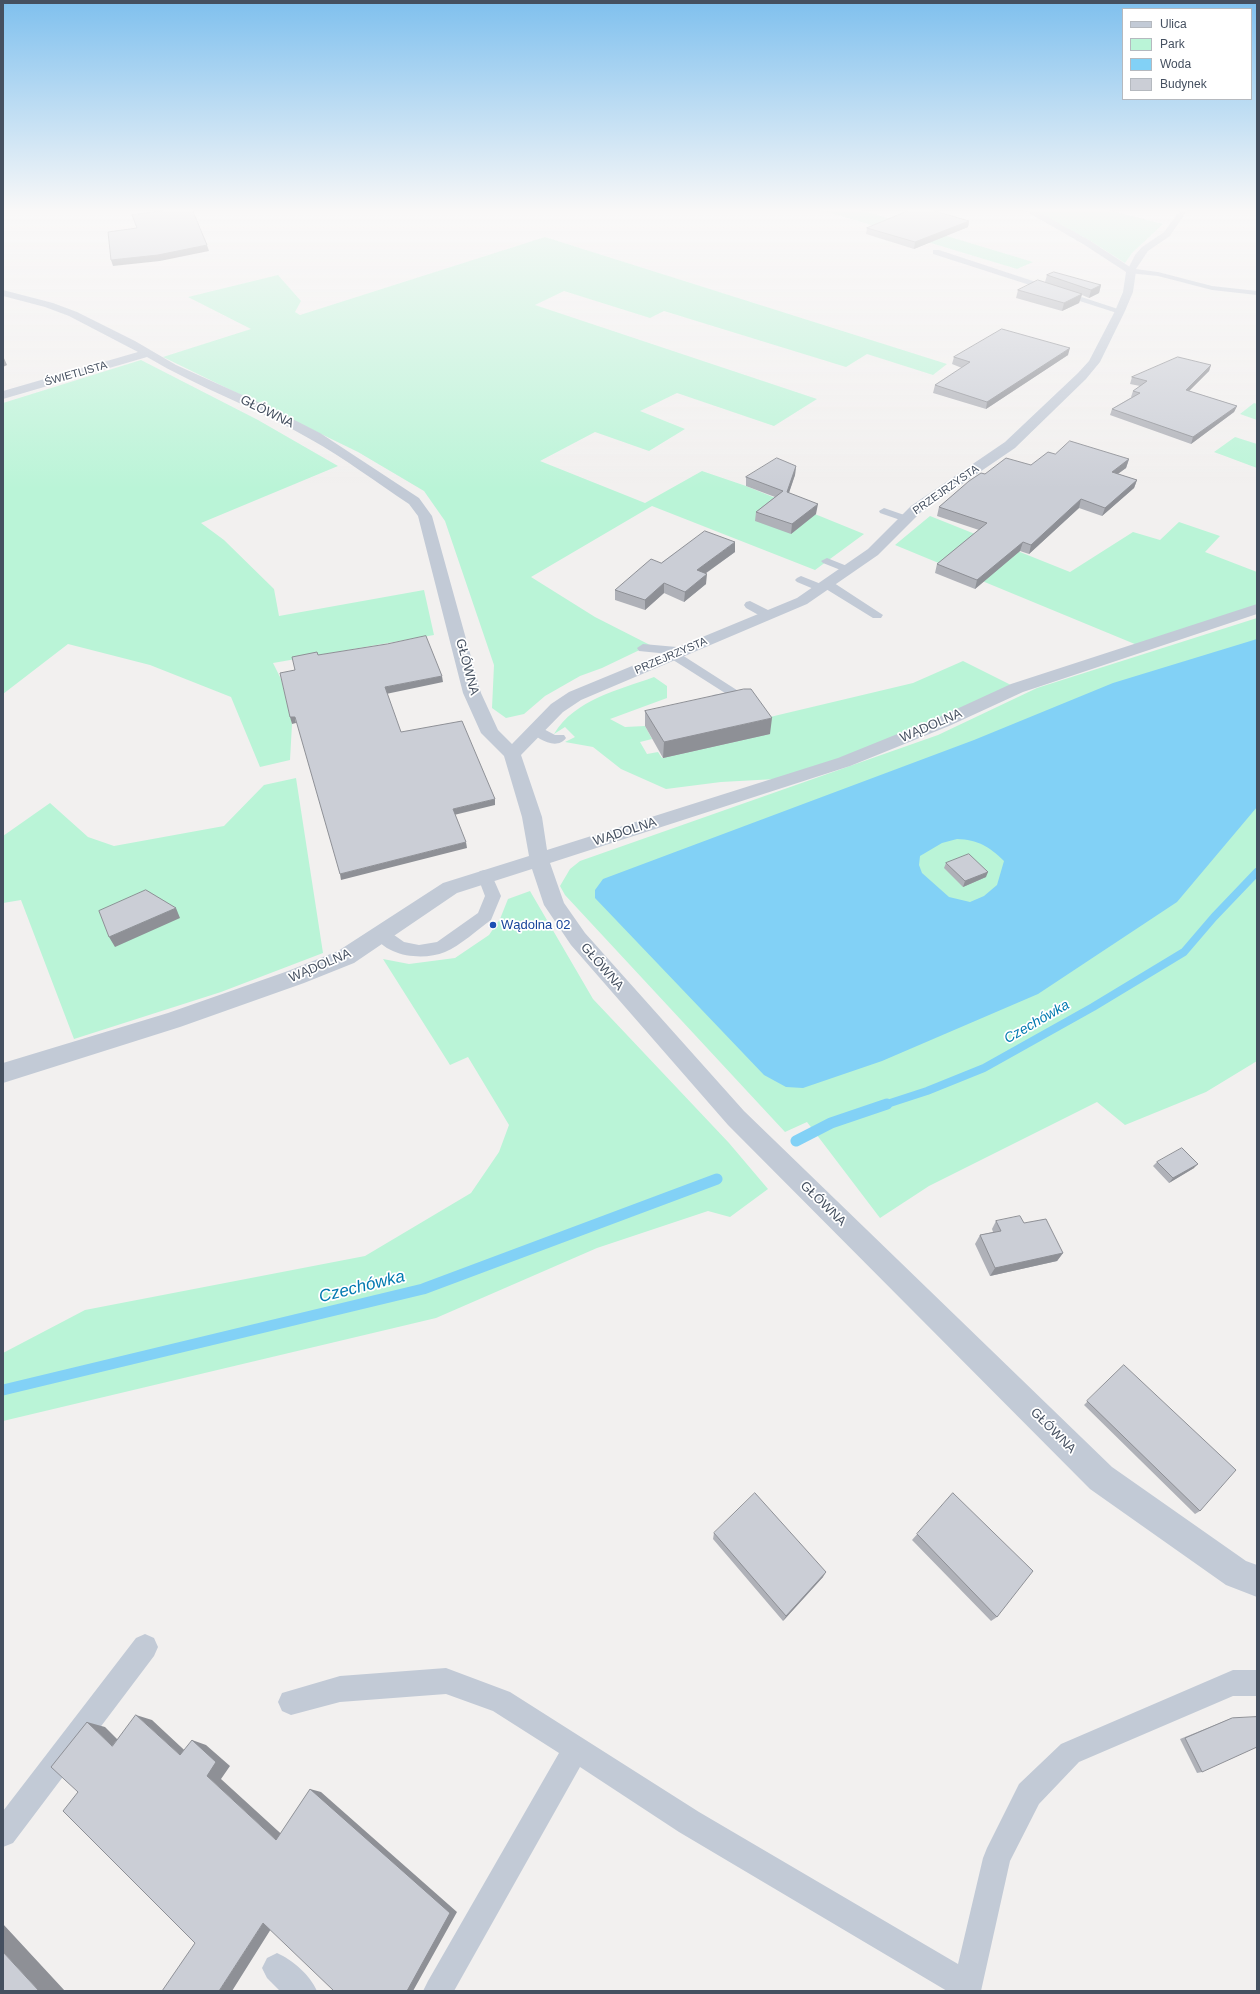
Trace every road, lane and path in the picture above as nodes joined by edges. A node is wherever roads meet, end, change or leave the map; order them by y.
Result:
1 (38, 302) edge
2 (1092, 302) edge
3 (1124, 302) edge
4 (1120, 311) junction
5 (148, 353) junction
6 (3, 395) edge
7 (884, 511) dead end
8 (906, 519) junction
9 (827, 561) dead end
10 (848, 570) junction
11 (801, 580) dead end
12 (824, 586) junction
13 (750, 605) dead end
14 (1257, 609) edge
15 (768, 616) junction
16 (877, 616) dead end
17 (643, 648) dead end
18 (679, 653) junction
19 (706, 700) edge
20 (536, 729) junction
21 (559, 738) dead end
22 (512, 754) junction
23 (538, 859) junction
24 (485, 876) junction
25 (381, 934) junction
26 (3, 1073) edge
27 (1257, 1581) edge
28 (145, 1647) dead end
29 (1257, 1683) edge
30 (290, 1702) dead end
31 (576, 1749) junction
32 (3, 1832) edge
33 (277, 1968) dead end
34 (966, 1989) edge
35 (302, 1991) edge
36 (438, 1991) edge

1 - 5 street, GŁÓWNA
2 - 4 lane
3 - 4 street, PRZEJRZYSTA
4 - 8 street, PRZEJRZYSTA
5 - 6 street, ŚWIETLISTA
5 - 22 street, GŁÓWNA
7 - 8 lane
8 - 10 street, PRZEJRZYSTA
9 - 10 lane
10 - 12 street, PRZEJRZYSTA
11 - 12 lane
12 - 15 street, PRZEJRZYSTA
12 - 16 lane
13 - 15 lane
14 - 23 street, WĄDOLNA
15 - 18 street, PRZEJRZYSTA
17 - 18 lane
18 - 19 lane
18 - 20 street, PRZEJRZYSTA
20 - 21 lane
20 - 22 street, PRZEJRZYSTA
22 - 23 street, GŁÓWNA
23 - 24 street, WĄDOLNA
23 - 27 street, GŁÓWNA
24 - 25 street, WĄDOLNA
24 - 25 lane
25 - 26 street, WĄDOLNA
28 - 32 lane
29 - 34 lane
30 - 31 lane
31 - 34 lane
31 - 36 lane
33 - 35 lane

